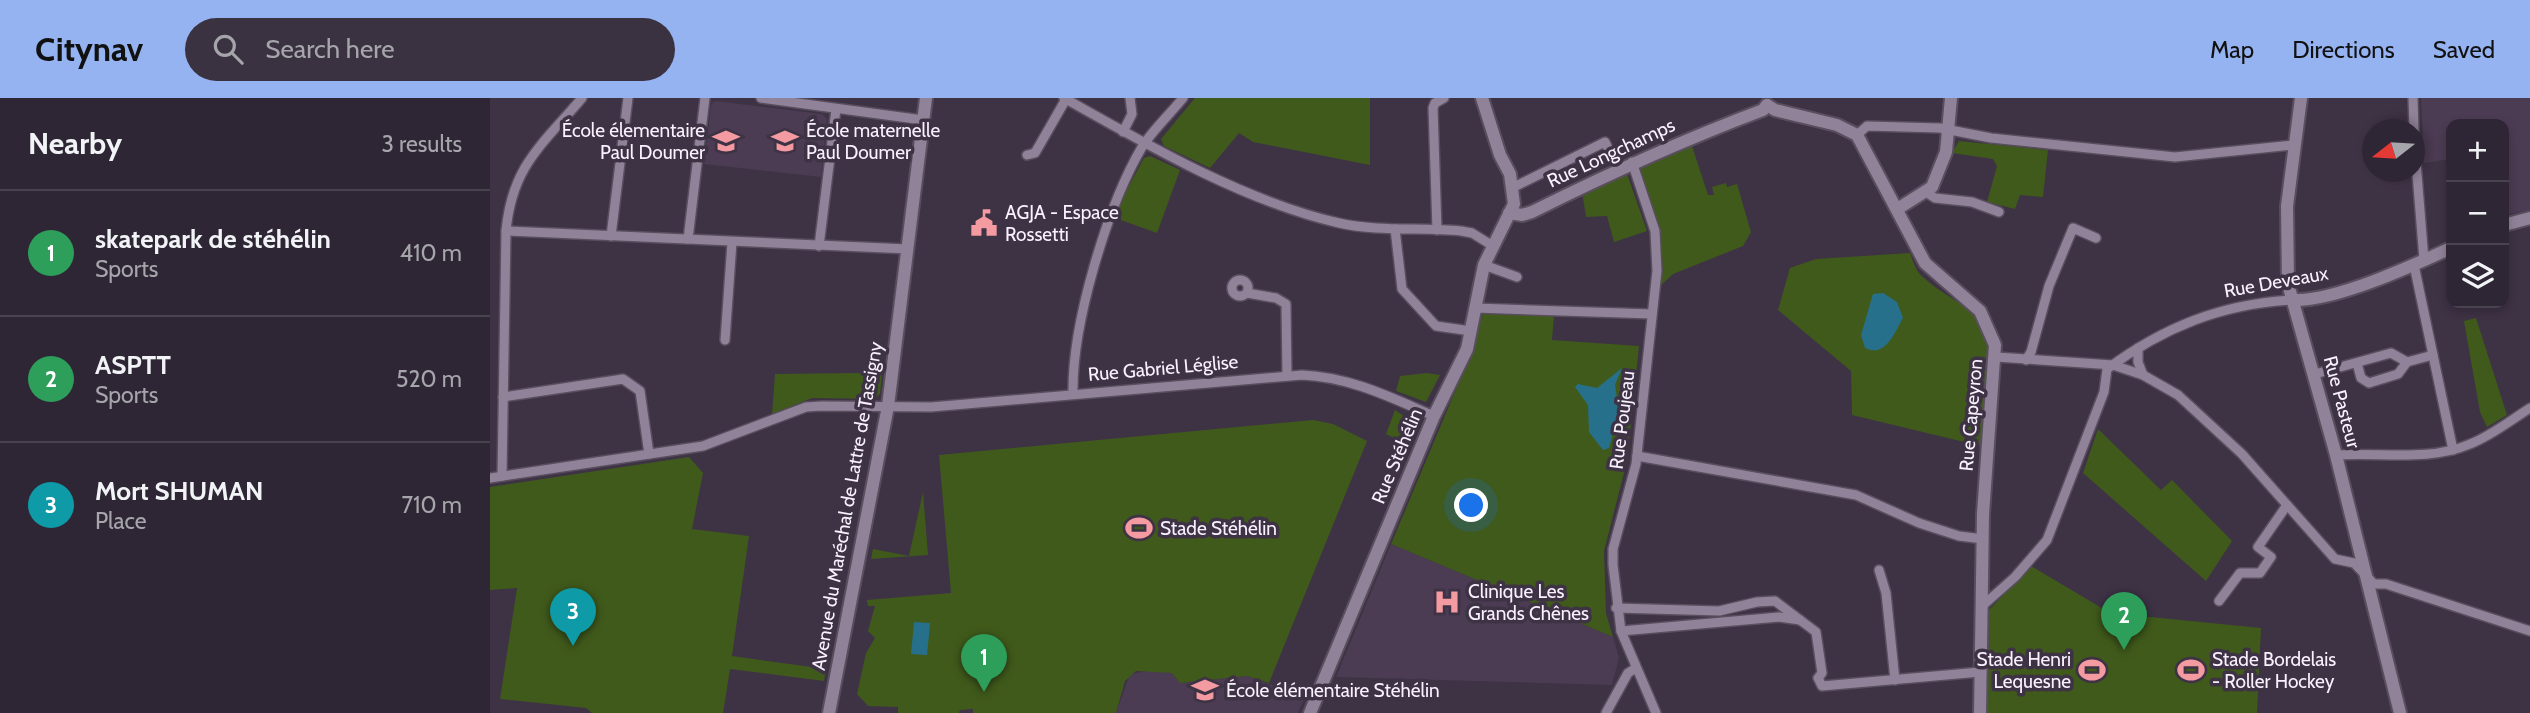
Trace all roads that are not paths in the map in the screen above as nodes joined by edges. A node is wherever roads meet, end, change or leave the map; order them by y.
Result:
1 (582, 98) edge
2 (628, 98) edge
3 (705, 98) edge
4 (761, 98) edge
5 (926, 98) edge
6 (1130, 98) edge
7 (1183, 98) edge
8 (1444, 98) edge
9 (1482, 98) edge
10 (1951, 98) edge
11 (2301, 98) edge
12 (2413, 98) edge
13 (1065, 99) edge
14 (1765, 102) edge
15 (836, 108) junction
16 (2414, 119) edge
17 (923, 120) junction
18 (1949, 131) junction
19 (1123, 132) junction
20 (1857, 135) junction
21 (1144, 143) junction
22 (2292, 145) junction
23 (1027, 155) dead end
24 (1500, 155) junction
25 (1632, 162) junction
26 (1618, 169) junction
27 (2416, 182) edge
28 (1514, 187) junction
29 (1926, 192) junction
30 (1899, 208) junction
31 (1999, 212) dead end
32 (1509, 213) junction
33 (2530, 218) edge
34 (2509, 224) edge
35 (1395, 229) junction
36 (1437, 230) junction
37 (506, 231) junction
38 (611, 236) junction
39 (2096, 238) dead end
40 (688, 239) junction
41 (732, 242) junction
42 (819, 246) junction
43 (1493, 246) junction
44 (908, 249) junction
45 (2446, 250) edge
46 (2419, 262) junction
47 (1484, 265) junction
48 (1517, 277) dead end
49 (1247, 293) dead end
50 (2292, 300) junction
51 (1475, 308) junction
52 (1652, 314) junction
53 (1471, 331) junction
54 (725, 340) dead end
55 (2138, 348) junction
56 (2434, 355) junction
57 (1996, 357) junction
58 (2026, 360) junction
59 (2407, 362) junction
60 (2357, 363) junction
61 (2113, 365) junction
62 (2315, 374) junction
63 (2143, 375) junction
64 (1287, 376) junction
65 (1073, 393) junction
66 (503, 397) junction
67 (888, 406) junction
68 (2530, 408) edge
69 (1434, 416) junction
70 (2453, 450) junction
71 (649, 454) junction
72 (2336, 454) junction
73 (1637, 456) junction
74 (502, 476) junction
75 (490, 478) edge
76 (2287, 505) junction
77 (1983, 539) junction
78 (1879, 570) dead end
79 (2364, 573) junction
80 (2219, 601) dead end
81 (1981, 607) junction
82 (1616, 608) junction
83 (1719, 611) junction
84 (1802, 621) junction
85 (1720, 623) junction
86 (1621, 631) junction
87 (2530, 631) edge
88 (1636, 668) junction
89 (1980, 672) junction
90 (1895, 680) junction
91 (829, 713) edge
92 (1310, 713) edge
93 (1606, 713) edge
94 (1656, 713) edge
95 (1980, 713) edge
96 (2400, 713) edge

1 - 37 street
2 - 38 street
3 - 40 street
4 - 15 street
5 - 17 street, Avenue du Maréchal de Lattre de Tassigny
6 - 19 street
7 - 21 street
8 - 36 street
9 - 24 street
10 - 18 street
11 - 22 street, Rue Pasteur
12 - 16 street
13 - 19 street
13 - 23 street
14 - 20 street
14 - 25 street, Rue Longchamps
15 - 17 street
15 - 42 street
17 - 44 street, Avenue du Maréchal de Lattre de Tassigny
18 - 20 street
18 - 22 street
18 - 29 street
19 - 21 street
20 - 30 street, Rue Capeyron
21 - 35 street
21 - 65 street
22 - 50 street, Rue Pasteur
24 - 28 street
24 - 32 street
25 - 26 street, Rue Longchamps
25 - 52 street, Rue Poujeau
26 - 28 street
26 - 32 street, Rue Longchamps
27 - 46 street
28 - 32 street, Rue Stéhélin
29 - 30 street
29 - 31 street
30 - 57 street, Rue Capeyron
32 - 43 street, Rue Stéhélin
33 - 34 street
35 - 36 street
35 - 53 street
36 - 43 street
37 - 38 street
37 - 66 street
38 - 40 street
39 - 58 street
40 - 41 street
41 - 42 street
41 - 54 street
42 - 44 street
43 - 47 street, Rue Stéhélin
44 - 67 street, Avenue du Maréchal de Lattre de Tassigny
45 - 46 street, Rue Deveaux
46 - 50 street, Rue Deveaux
46 - 56 street
47 - 48 street
47 - 51 street, Rue Stéhélin
49 - 64 street
50 - 55 street, Rue Deveaux
50 - 62 street, Rue Pasteur
51 - 52 street
51 - 53 street, Rue Stéhélin
52 - 73 street, Rue Poujeau
53 - 69 street, Rue Stéhélin
55 - 61 street, Rue Deveaux
55 - 63 street
56 - 59 street
56 - 70 street
57 - 58 street
57 - 77 street, Rue Capeyron
58 - 61 street
59 - 60 street
59 - 60 street
60 - 62 street
61 - 63 street
61 - 81 street
62 - 72 street, Rue Pasteur
63 - 76 street
64 - 65 street, Rue Gabriel Léglise
64 - 69 street, Rue Gabriel Léglise
65 - 67 street, Rue Gabriel Léglise
66 - 71 street
66 - 74 street
67 - 71 street, Rue Gabriel Léglise
67 - 91 street, Avenue du Maréchal de Lattre de Tassigny
68 - 70 street
69 - 92 street, Rue Stéhélin
70 - 72 street
71 - 74 street, Rue Gabriel Léglise
72 - 79 street, Rue Pasteur
73 - 77 street
73 - 82 street, Rue Poujeau
74 - 75 street, Rue Gabriel Léglise
76 - 79 street
76 - 80 street
77 - 81 street, Rue Capeyron
78 - 90 street
79 - 87 street
79 - 96 street, Rue Pasteur
81 - 89 street, Rue Capeyron
82 - 83 street
82 - 86 street, Rue Poujeau
83 - 84 street
83 - 85 street
84 - 85 street
84 - 90 street
85 - 86 street
86 - 88 street, Rue Poujeau
88 - 93 street
88 - 94 street, Rue Poujeau
89 - 90 street
89 - 95 street, Rue Capeyron

